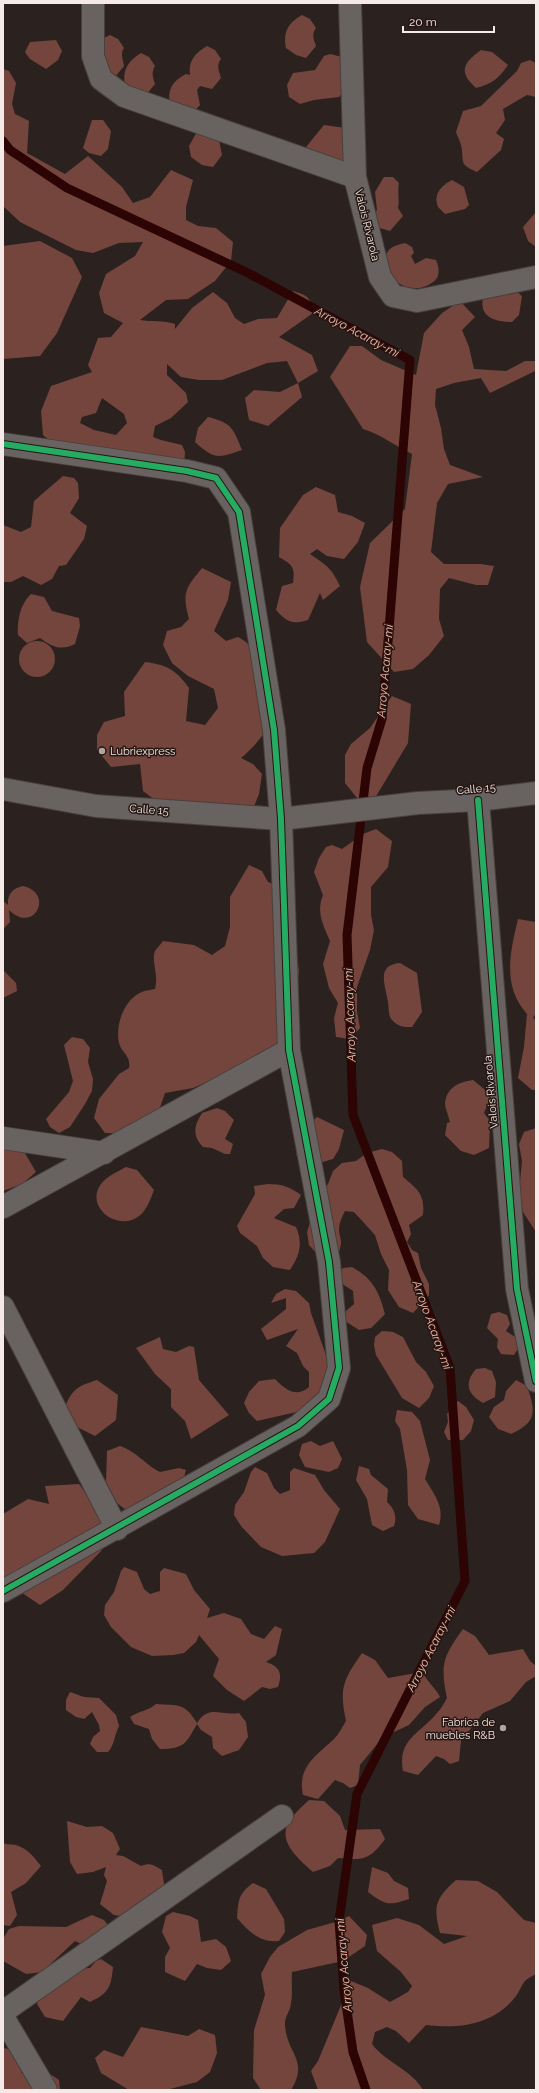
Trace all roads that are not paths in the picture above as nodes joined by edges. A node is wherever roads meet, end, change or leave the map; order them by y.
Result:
1 (93, 3) edge
2 (350, 3) edge
3 (355, 177) junction
4 (536, 277) edge
5 (3, 444) edge
6 (3, 789) edge
7 (536, 793) edge
8 (478, 800) junction
9 (281, 819) junction
10 (289, 1050) junction
11 (3, 1138) edge
12 (104, 1153) junction
13 (3, 1207) edge
14 (3, 1307) edge
15 (536, 1382) edge
16 (116, 1529) junction
17 (3, 1591) edge
18 (282, 1816) dead end
19 (3, 2012) edge
20 (3, 2017) edge
21 (46, 2090) edge

1 - 3 street
2 - 3 street, Valois Rivarola
3 - 4 street, Valois Rivarola
5 - 9 street
6 - 9 street, Calle 15
7 - 8 street, Calle 15
8 - 9 street, Calle 15
8 - 15 street, Valois Rivarola
9 - 10 street
10 - 12 street
10 - 16 street
11 - 12 street
12 - 13 street
14 - 16 street
16 - 17 street
18 - 19 street
20 - 21 street

